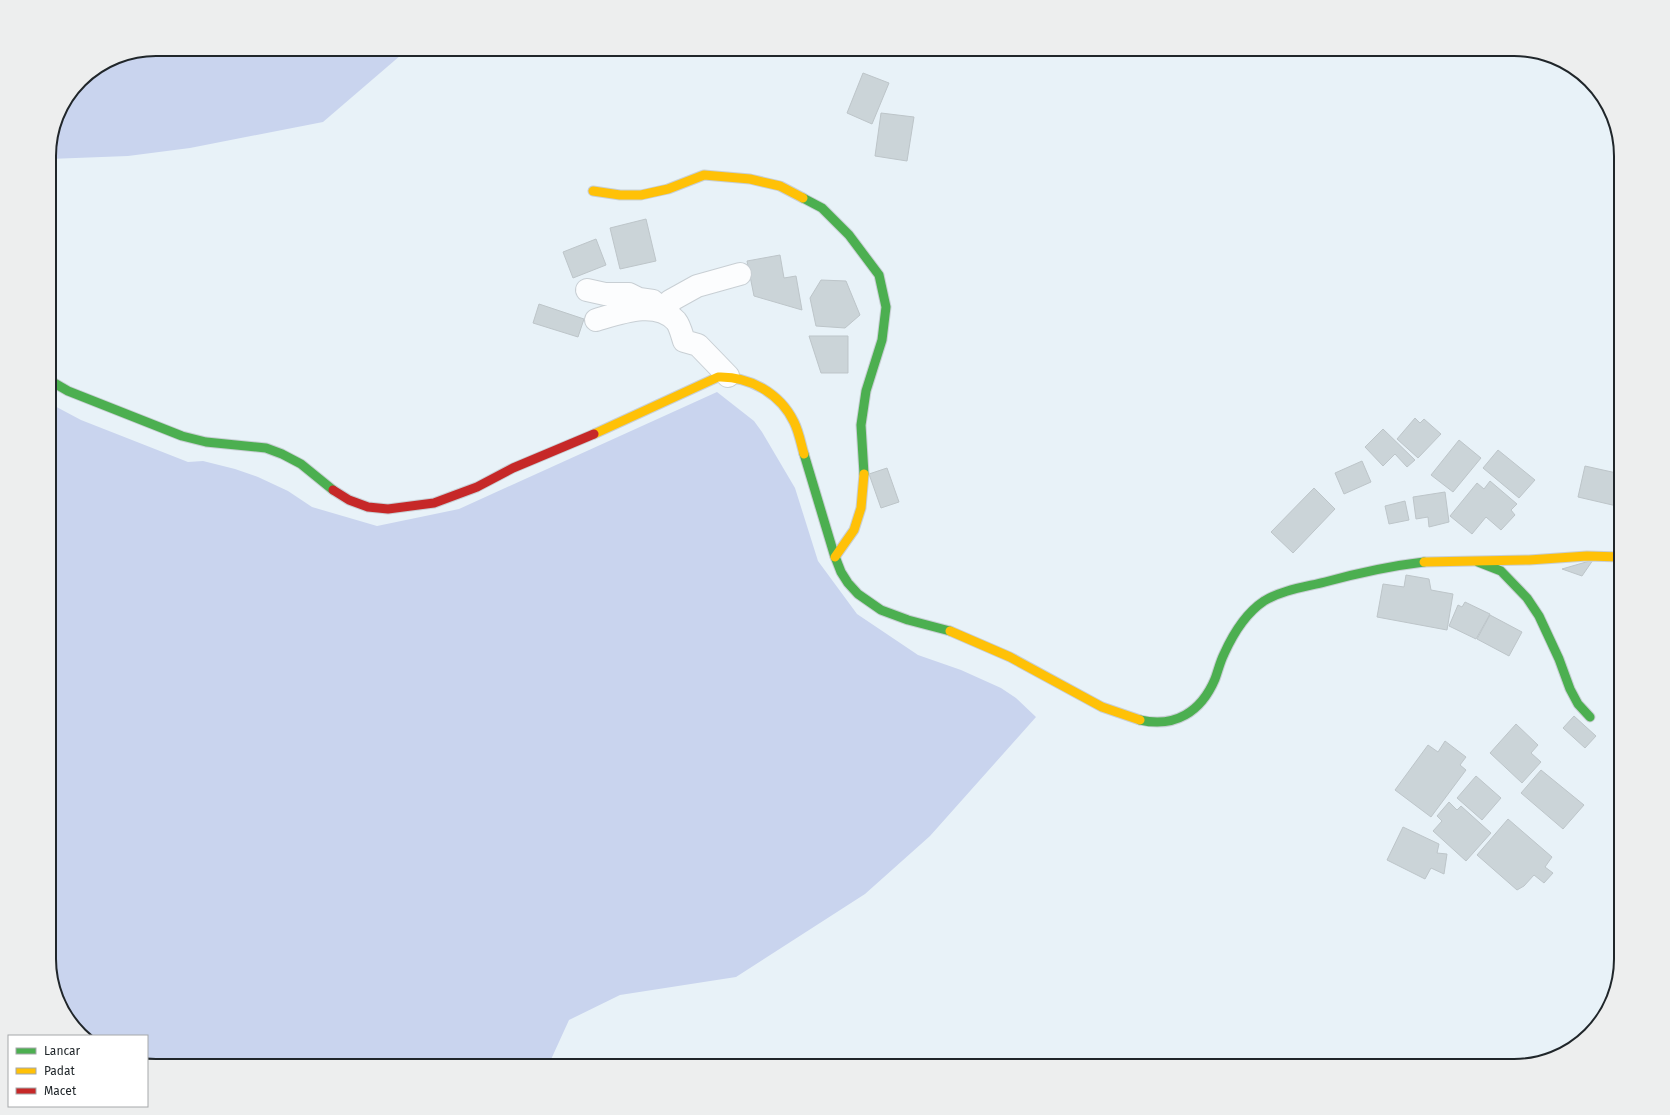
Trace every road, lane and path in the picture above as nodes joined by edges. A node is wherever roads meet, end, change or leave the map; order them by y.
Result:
1 (593, 191) dead end
2 (740, 274) dead end
3 (587, 290) dead end
4 (667, 313) junction
5 (596, 320) dead end
6 (728, 376) junction
7 (56, 384) edge
8 (835, 557) junction
9 (1614, 557) edge
10 (1475, 561) junction
11 (1590, 716) dead end

1 - 8 street
2 - 4 street
3 - 4 street
4 - 5 street
4 - 6 street
6 - 7 street
6 - 8 street
8 - 10 street
9 - 10 street
10 - 11 street

